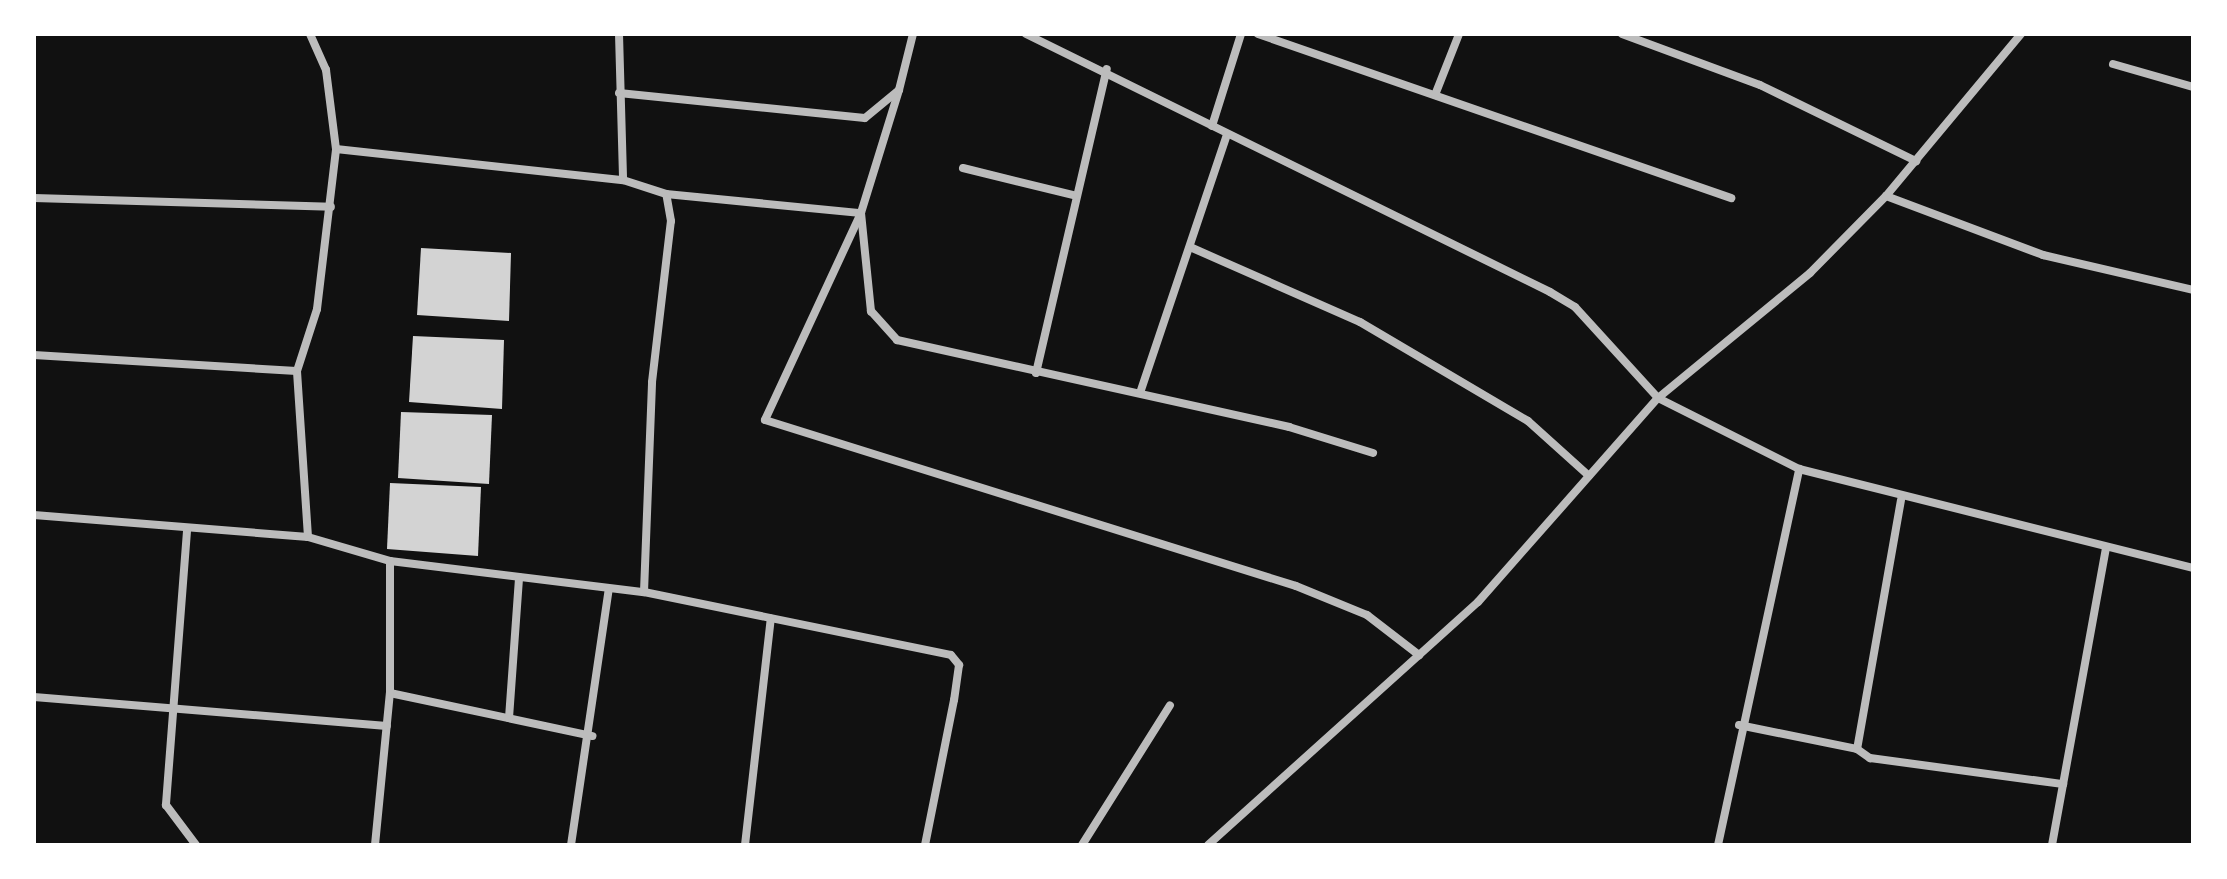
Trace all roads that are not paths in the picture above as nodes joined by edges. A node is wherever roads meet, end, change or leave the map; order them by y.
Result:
1 (310, 34) edge
2 (619, 34) edge
3 (913, 34) edge
4 (1026, 34) edge
5 (1241, 34) edge
6 (1258, 34) edge
7 (1459, 34) edge
8 (1622, 34) edge
9 (2021, 34) edge
10 (2113, 64) dead end
11 (1107, 69) junction
12 (2193, 87) edge
13 (899, 90) junction
14 (619, 93) junction
15 (1435, 95) junction
16 (1212, 126) junction
17 (1227, 134) junction
18 (336, 149) junction
19 (1916, 161) junction
20 (963, 168) dead end
21 (623, 180) junction
22 (666, 194) junction
23 (1077, 196) junction
24 (1886, 196) junction
25 (34, 198) edge
26 (1731, 198) dead end
27 (331, 207) junction
28 (861, 213) junction
29 (1190, 247) junction
30 (2193, 290) edge
31 (34, 355) edge
32 (297, 371) junction
33 (1036, 373) junction
34 (1140, 393) junction
35 (1658, 398) junction
36 (1373, 453) dead end
37 (1799, 469) junction
38 (1589, 476) junction
39 (1901, 500) junction
40 (34, 515) edge
41 (187, 531) junction
42 (308, 537) junction
43 (2106, 548) junction
44 (390, 561) junction
45 (2193, 568) edge
46 (519, 577) junction
47 (609, 589) junction
48 (644, 592) junction
49 (771, 618) junction
50 (1419, 655) junction
51 (390, 693) junction
52 (34, 697) edge
53 (1170, 705) dead end
54 (177, 711) junction
55 (509, 718) junction
56 (1739, 725) junction
57 (387, 726) junction
58 (592, 736) junction
59 (1857, 749) junction
60 (2063, 784) junction
61 (196, 845) edge
62 (375, 845) edge
63 (571, 845) edge
64 (745, 845) edge
65 (925, 845) edge
66 (1082, 845) edge
67 (1208, 845) edge
68 (1718, 845) edge
69 (2052, 845) edge

1 - 18 street
2 - 14 street
3 - 13 street
4 - 11 street
5 - 16 street
6 - 15 street
7 - 15 street
8 - 19 street
9 - 19 street
10 - 12 street
11 - 16 street
11 - 23 street
13 - 14 street
13 - 28 street
14 - 21 street
15 - 26 street
16 - 17 street
17 - 29 street
17 - 35 street
18 - 21 street
18 - 27 street
19 - 24 street
20 - 23 street
21 - 22 street
22 - 28 street
22 - 48 street
23 - 33 street
24 - 30 street
24 - 35 street
25 - 27 street
27 - 32 street
28 - 33 street
28 - 50 street
29 - 34 street
29 - 38 street
31 - 32 street
32 - 42 street
33 - 34 street
34 - 36 street
35 - 37 street
35 - 38 street
37 - 39 street
37 - 56 street
38 - 50 street
39 - 43 street
39 - 59 street
40 - 41 street
41 - 42 street
41 - 54 street
42 - 44 street
43 - 45 street
43 - 60 street
44 - 46 street
44 - 51 street
46 - 47 street
46 - 55 street
47 - 48 street
47 - 58 street
48 - 49 street
49 - 64 street
49 - 65 street
50 - 67 street
51 - 55 street
51 - 57 street
52 - 54 street
53 - 66 street
54 - 57 street
54 - 61 street
55 - 58 street
56 - 59 street
56 - 68 street
57 - 62 street
58 - 63 street
59 - 60 street
60 - 69 street

